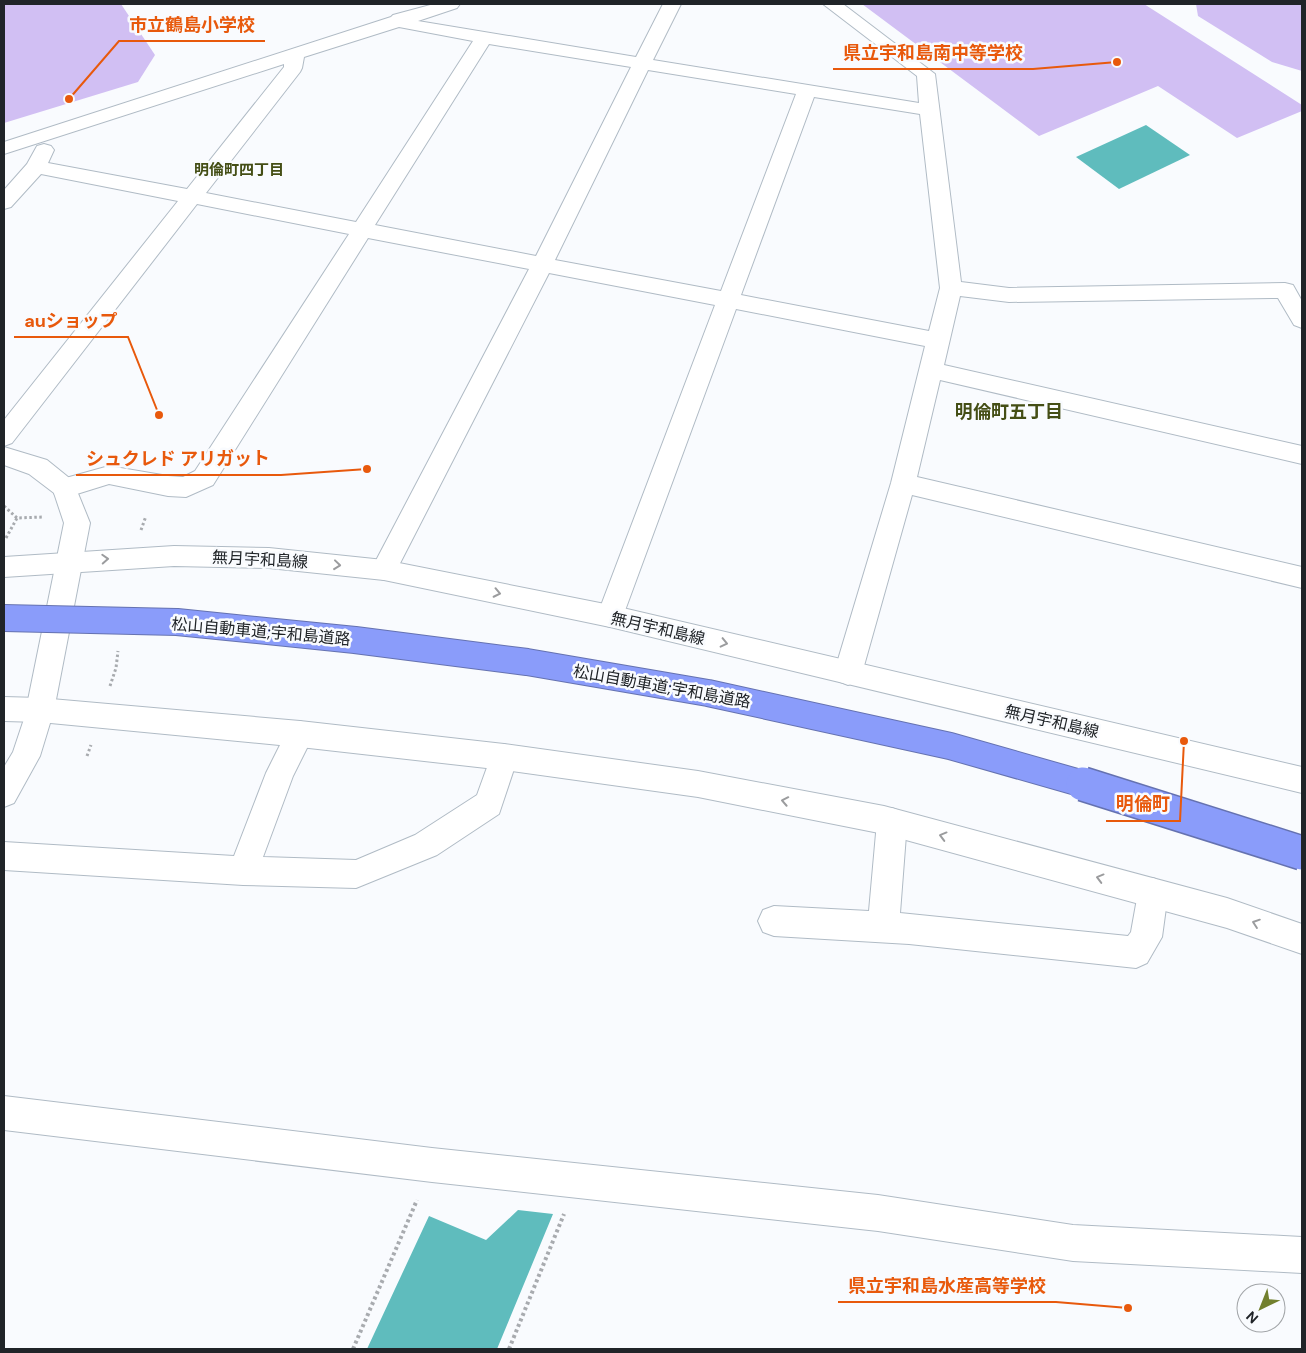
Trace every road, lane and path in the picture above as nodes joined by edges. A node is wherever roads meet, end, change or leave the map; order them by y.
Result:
1 (451, 4) edge
2 (672, 4) edge
3 (832, 4) edge
4 (400, 19) junction
5 (484, 38) junction
6 (295, 54) junction
7 (642, 63) junction
8 (806, 90) junction
9 (929, 110) junction
10 (48, 134) junction
11 (4, 148) edge
12 (36, 167) junction
13 (193, 196) junction
14 (4, 202) edge
15 (362, 229) junction
16 (543, 263) junction
17 (951, 288) junction
18 (729, 300) junction
19 (1302, 320) edge
20 (937, 340) junction
21 (930, 370) junction
22 (4, 437) edge
23 (1302, 455) edge
24 (4, 456) edge
25 (903, 483) junction
26 (64, 488) junction
27 (4, 506) edge
28 (50, 517) dead end
29 (18, 518) junction
30 (5, 540) dead end
31 (71, 561) junction
32 (4, 567) edge
33 (384, 570) junction
34 (1302, 578) edge
35 (610, 616) junction
36 (4, 618) edge
37 (848, 673) junction
38 (4, 709) edge
39 (40, 710) junction
40 (300, 734) junction
41 (504, 757) junction
42 (1302, 780) edge
43 (4, 794) edge
44 (892, 822) junction
45 (1302, 852) edge
46 (4, 856) edge
47 (243, 871) junction
48 (1153, 893) junction
49 (774, 920) dead end
50 (883, 928) junction
51 (1302, 939) edge
52 (4, 1113) edge
53 (432, 1165) junction
54 (576, 1181) junction
55 (1302, 1255) edge
56 (353, 1349) edge
57 (509, 1349) edge

1 - 4 street
2 - 7 street
3 - 9 street
4 - 5 street
4 - 6 street
5 - 7 street
5 - 15 street
6 - 10 street
6 - 13 street
7 - 8 street
7 - 16 street
8 - 9 street
8 - 18 street
9 - 17 street
10 - 11 street
10 - 12 street
12 - 13 street
12 - 14 street
13 - 15 street
13 - 22 street
15 - 16 street
15 - 26 street
16 - 18 street
16 - 33 street
17 - 19 street
17 - 20 street
18 - 20 street
18 - 35 street
20 - 21 street
21 - 23 street
21 - 25 street
24 - 26 street
25 - 34 street
25 - 37 street
26 - 31 street
27 - 29 path
28 - 29 path
29 - 30 path
31 - 32 street, 無月宇和島線
31 -> 33 street, 無月宇和島線
31 - 39 street
33 -> 35 street, 無月宇和島線
35 -> 37 street, 無月宇和島線
36 - 45 highway, 松山自動車道;宇和島道路, bridge
37 - 42 street, 無月宇和島線
38 - 39 street
39 - 40 street
39 - 43 street
40 - 41 street
40 - 47 street
44 -> 41 street
41 - 47 street
48 -> 44 street
44 - 50 street
46 - 47 street
48 - 50 street
51 -> 48 street
49 - 50 street
52 - 53 street
53 - 54 street
53 - 56 path
54 - 55 street
54 - 57 path

